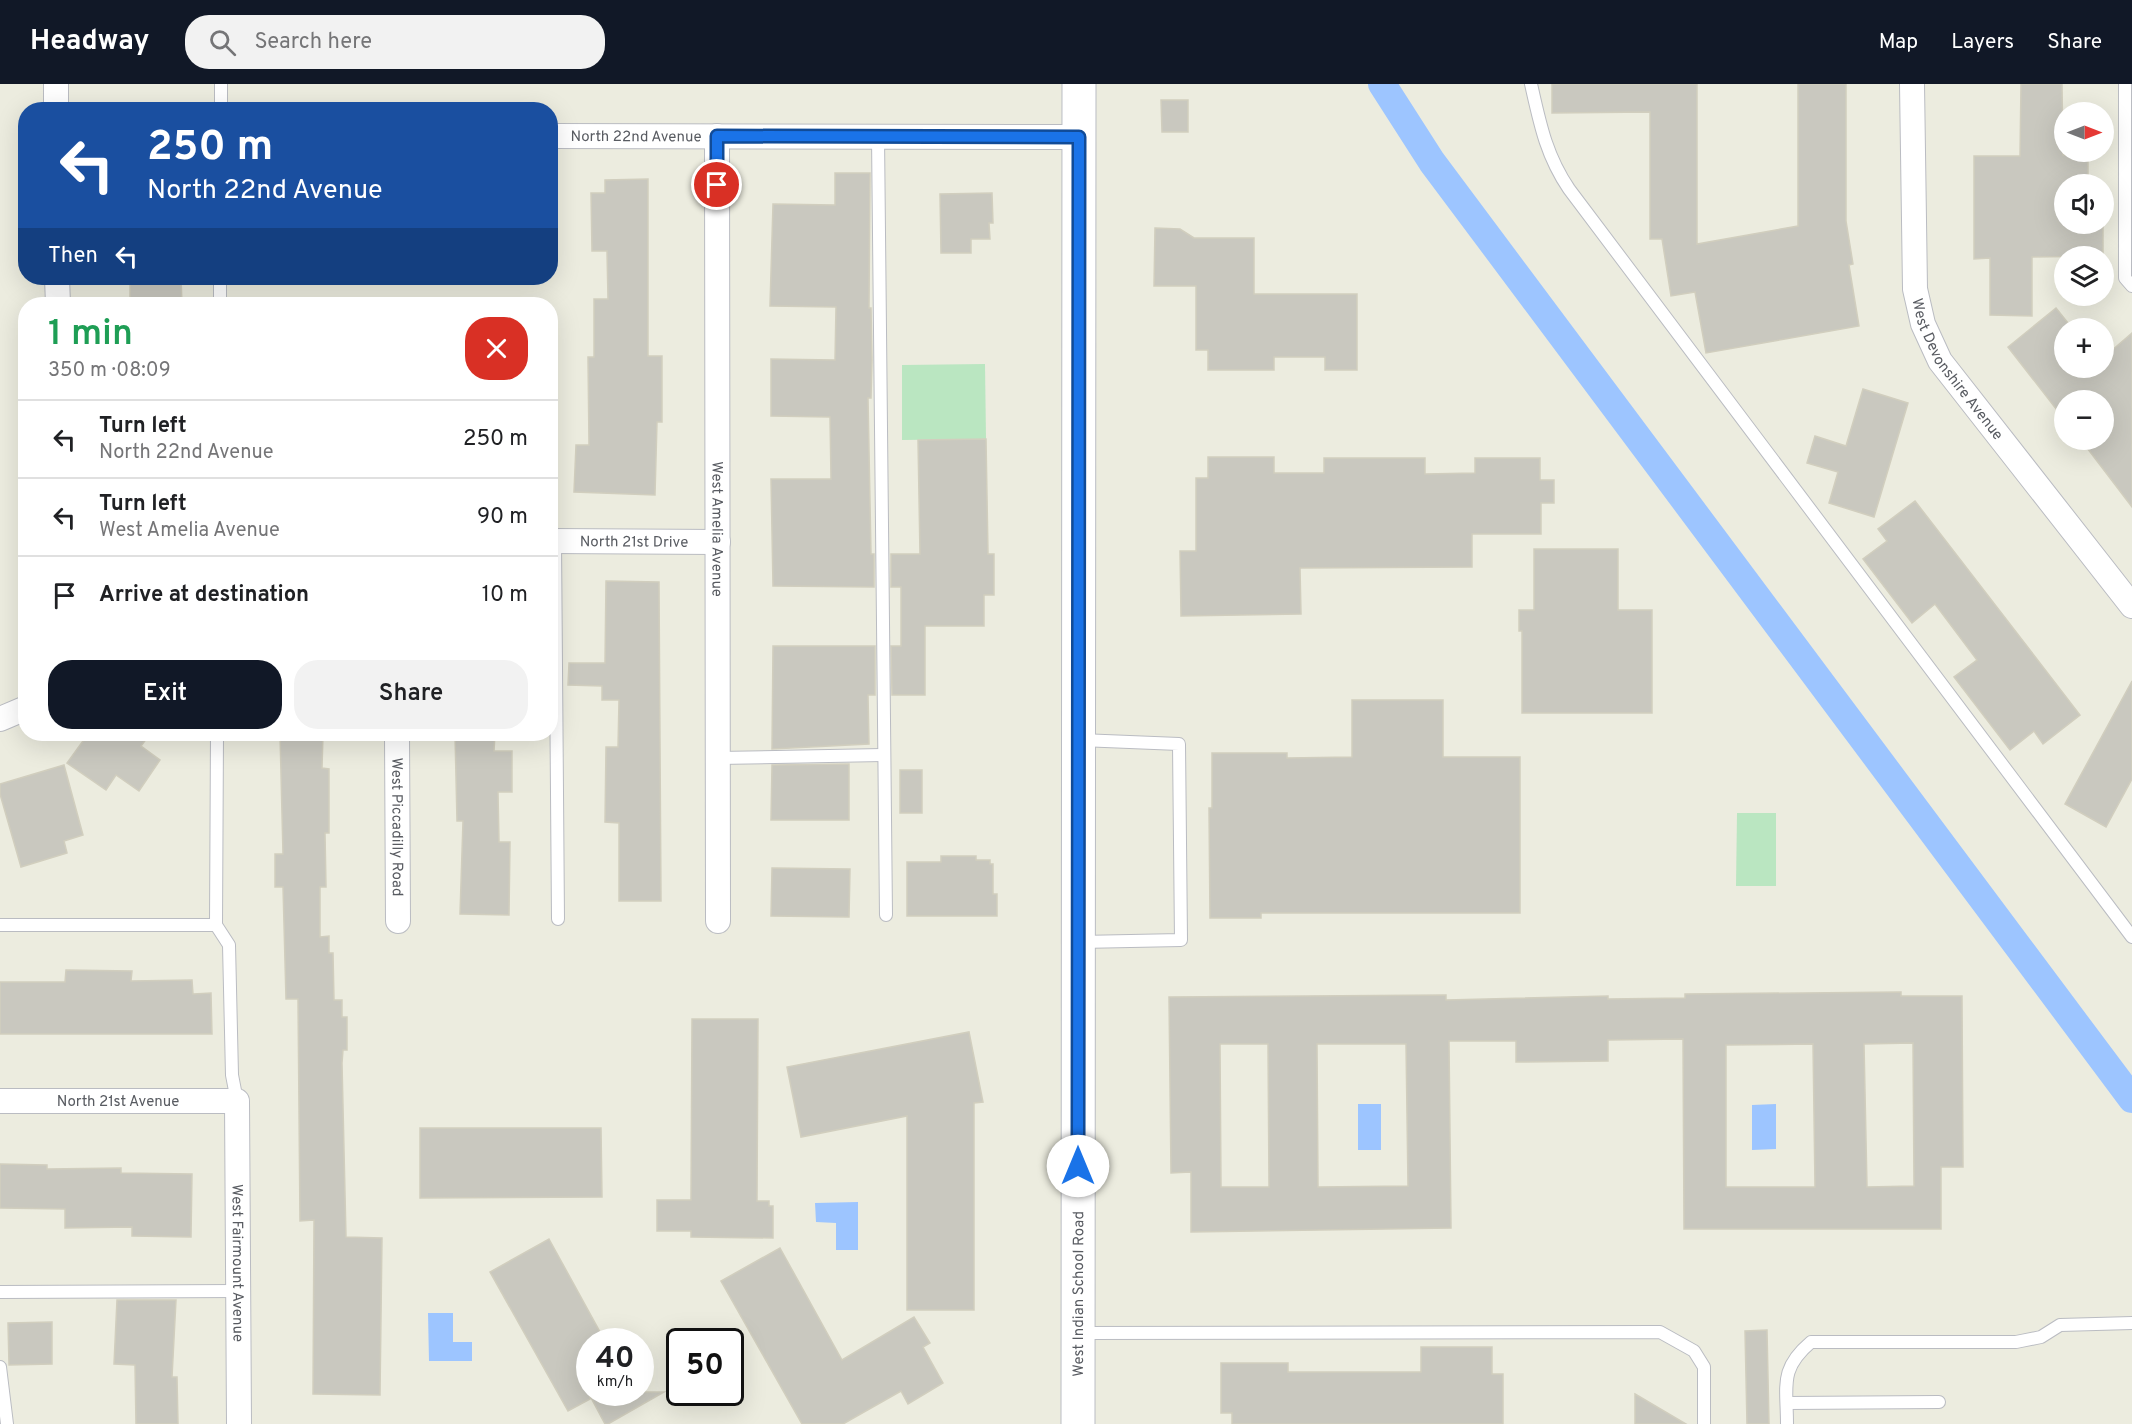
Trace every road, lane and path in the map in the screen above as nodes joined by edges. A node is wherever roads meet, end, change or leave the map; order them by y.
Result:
1 (56, 84) edge
2 (221, 84) edge
3 (1079, 84) edge
4 (1531, 84) edge
5 (1912, 84) edge
6 (2125, 84) edge
7 (56, 102) edge
8 (221, 102) edge
9 (558, 136) edge
10 (717, 136) junction
11 (878, 136) junction
12 (1079, 137) junction
13 (2132, 286) edge
14 (558, 541) edge
15 (718, 543) junction
16 (2132, 606) edge
17 (18, 711) edge
18 (0, 719) edge
19 (1078, 740) junction
20 (217, 741) edge
21 (397, 741) edge
22 (556, 741) edge
23 (883, 755) junction
24 (718, 758) junction
25 (886, 915) dead end
26 (558, 919) dead end
27 (398, 921) dead end
28 (718, 921) dead end
29 (0, 925) edge
30 (216, 925) junction
31 (2132, 937) edge
32 (1078, 942) junction
33 (0, 1101) edge
34 (237, 1101) junction
35 (240, 1291) junction
36 (0, 1292) edge
37 (2132, 1323) edge
38 (1077, 1333) junction
39 (0, 1367) edge
40 (1939, 1402) dead end
41 (1787, 1403) junction
42 (7, 1424) edge
43 (239, 1424) edge
44 (1077, 1424) edge
45 (1704, 1424) edge
46 (1787, 1424) edge

1 - 7 street
2 - 8 lane
3 - 12 main road, West Indian School Road
4 - 31 lane
5 - 16 street, West Devonshire Avenue
6 - 13 lane
9 - 10 street, North 22nd Avenue
10 - 11 street, North 22nd Avenue
10 - 15 street, West Amelia Avenue
11 - 12 street, North 22nd Avenue
11 - 23 lane
12 - 19 main road, West Indian School Road
14 - 15 street, North 21st Drive
15 - 24 street, West Amelia Avenue
17 - 18 street
19 - 32 main road, West Indian School Road
19 - 32 lane
20 - 30 lane
21 - 27 street, West Piccadilly Road
22 - 26 lane
23 - 24 lane
23 - 25 lane
24 - 28 street, West Amelia Avenue
29 - 30 lane
30 - 34 lane
32 - 38 main road, West Indian School Road
33 - 34 street, North 21st Avenue
34 - 35 street, West Fairmount Avenue
35 - 36 lane
35 - 43 street, West Fairmount Avenue
37 - 41 lane
38 - 44 main road, West Indian School Road
38 - 45 lane
39 - 42 lane
40 - 41 lane
41 - 46 lane

